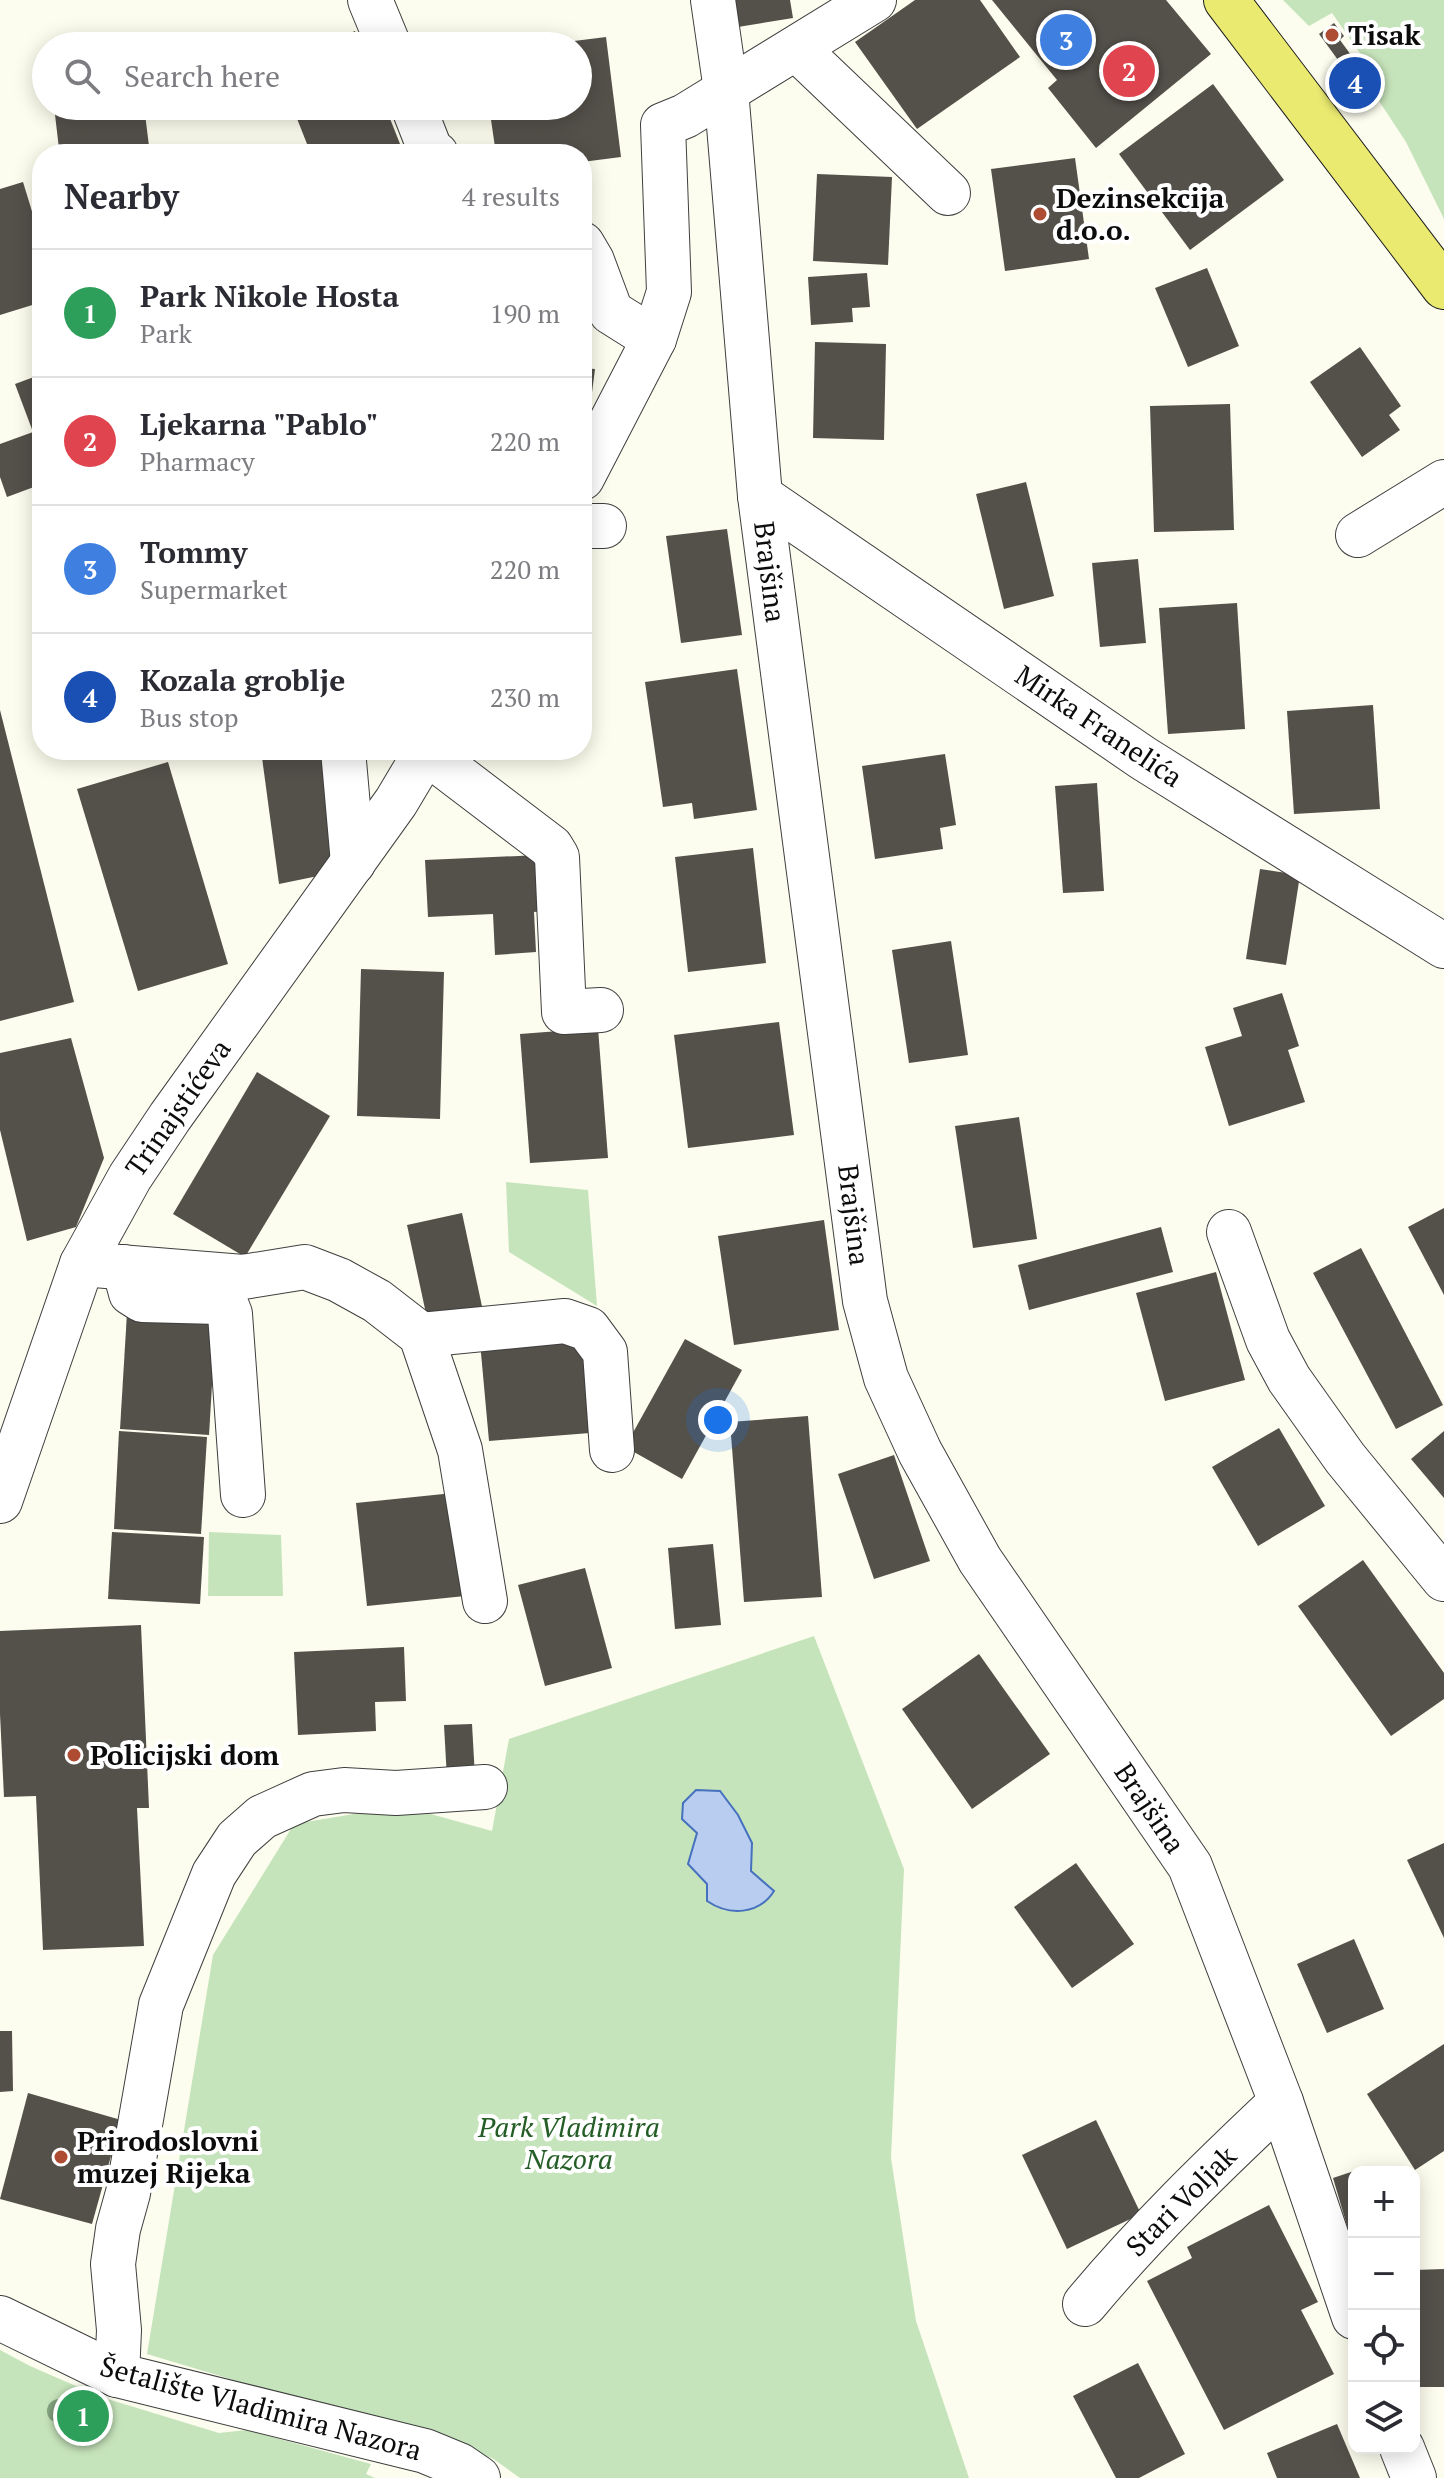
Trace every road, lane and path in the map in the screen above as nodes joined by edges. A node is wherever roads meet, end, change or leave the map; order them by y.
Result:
1 (370, 0) edge
2 (713, 0) edge
3 (874, 0) edge
4 (1226, 0) edge
5 (383, 32) edge
6 (797, 49) junction
7 (726, 90) junction
8 (418, 120) edge
9 (428, 144) edge
10 (948, 193) dead end
11 (592, 261) edge
12 (1444, 287) edge
13 (654, 339) junction
14 (592, 459) edge
15 (1444, 482) edge
16 (760, 496) junction
17 (1358, 535) dead end
18 (344, 760) edge
19 (421, 760) edge
20 (438, 760) edge
21 (353, 863) junction
22 (1444, 946) edge
23 (601, 1010) dead end
24 (1229, 1232) dead end
25 (103, 1266) junction
26 (421, 1335) junction
27 (612, 1450) dead end
28 (243, 1495) dead end
29 (0, 1501) edge
30 (1444, 1579) edge
31 (485, 1601) dead end
32 (485, 1787) dead end
33 (1281, 2102) junction
34 (1085, 2304) dead end
35 (1352, 2310) edge
36 (0, 2318) edge
37 (117, 2375) junction
38 (1404, 2454) edge
39 (478, 2478) edge
40 (1414, 2478) edge

1 - 5 street
2 - 7 street, Brajšina
3 - 6 street
4 - 12 main road
6 - 7 street
6 - 10 street
7 - 13 street
7 - 16 street, Brajšina
8 - 9 street
11 - 13 street
13 - 14 street
15 - 17 street
16 - 22 street, Mirka Franelića
16 - 33 street, Brajšina
18 - 21 street
19 - 21 street, Trinajstićeva
20 - 23 street, Trinajstićeva
21 - 25 street, Trinajstićeva
24 - 30 street
25 - 26 street
25 - 28 street
25 - 29 street, Trinajstićeva
26 - 27 street
26 - 31 street
32 - 37 street
33 - 34 street, Stari Voljak
33 - 35 street, Brajšina
36 - 37 street, Šetalište Vladimira Nazora
37 - 39 street, Šetalište Vladimira Nazora
38 - 40 street

